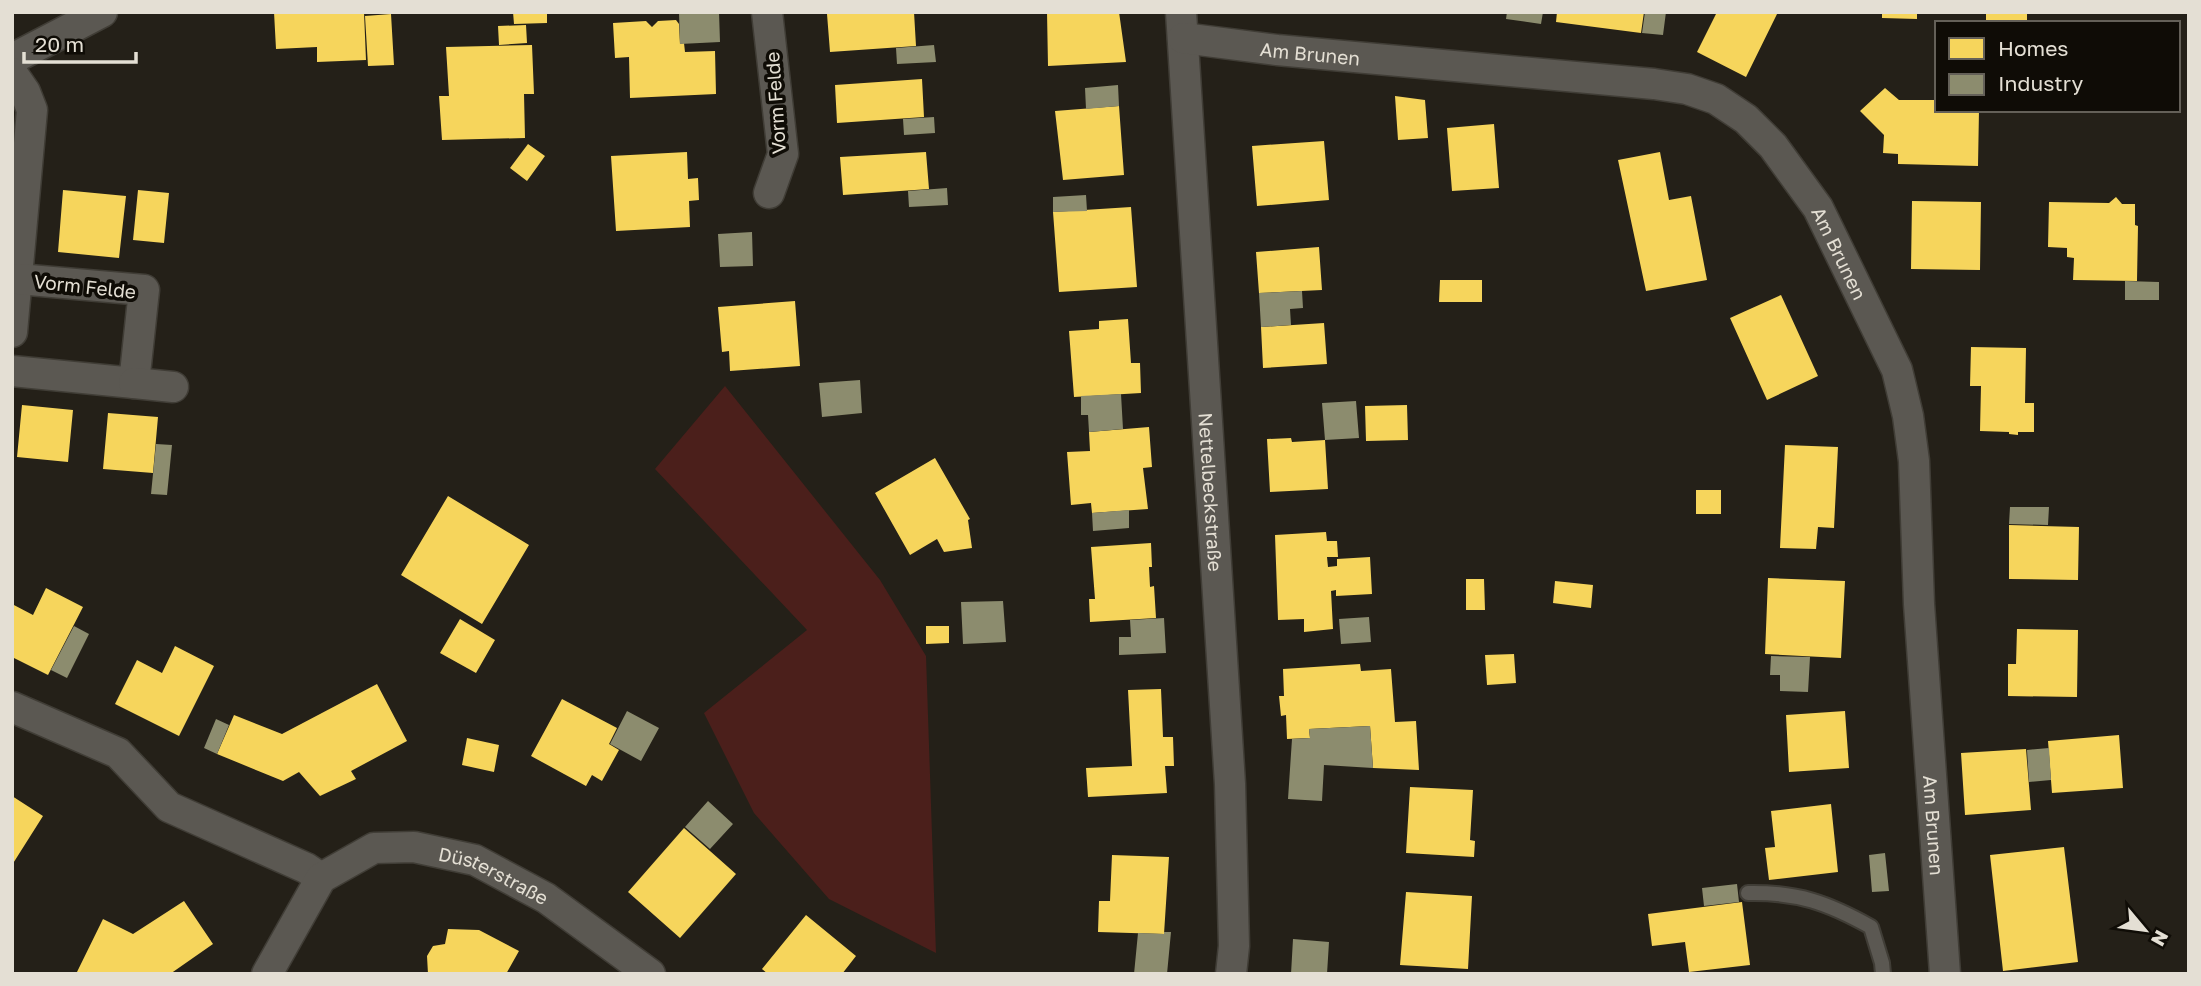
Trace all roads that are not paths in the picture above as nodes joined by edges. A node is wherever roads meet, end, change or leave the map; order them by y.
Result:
1 (102, 12) edge
2 (767, 12) edge
3 (1182, 25) edge
4 (12, 59) edge
5 (12, 73) edge
6 (769, 193) dead end
7 (18, 279) junction
8 (12, 332) edge
9 (12, 371) edge
10 (134, 383) junction
11 (173, 387) dead end
12 (12, 707) edge
13 (321, 878) junction
14 (1748, 893) dead end
15 (267, 974) edge
16 (650, 974) edge
17 (1231, 974) edge
18 (1883, 974) edge
19 (1945, 974) edge

1 - 4 street
2 - 6 street, Vorm Felde
3 - 17 street, Nettelbeckstraße
3 - 19 street, Am Brunen
5 - 7 street, Vorm Felde
7 - 8 street, Vorm Felde
7 - 10 street, Vorm Felde
9 - 10 street
10 - 11 street
12 - 13 street
13 - 15 street
13 - 16 street, Düsterstraße
14 - 18 lane

